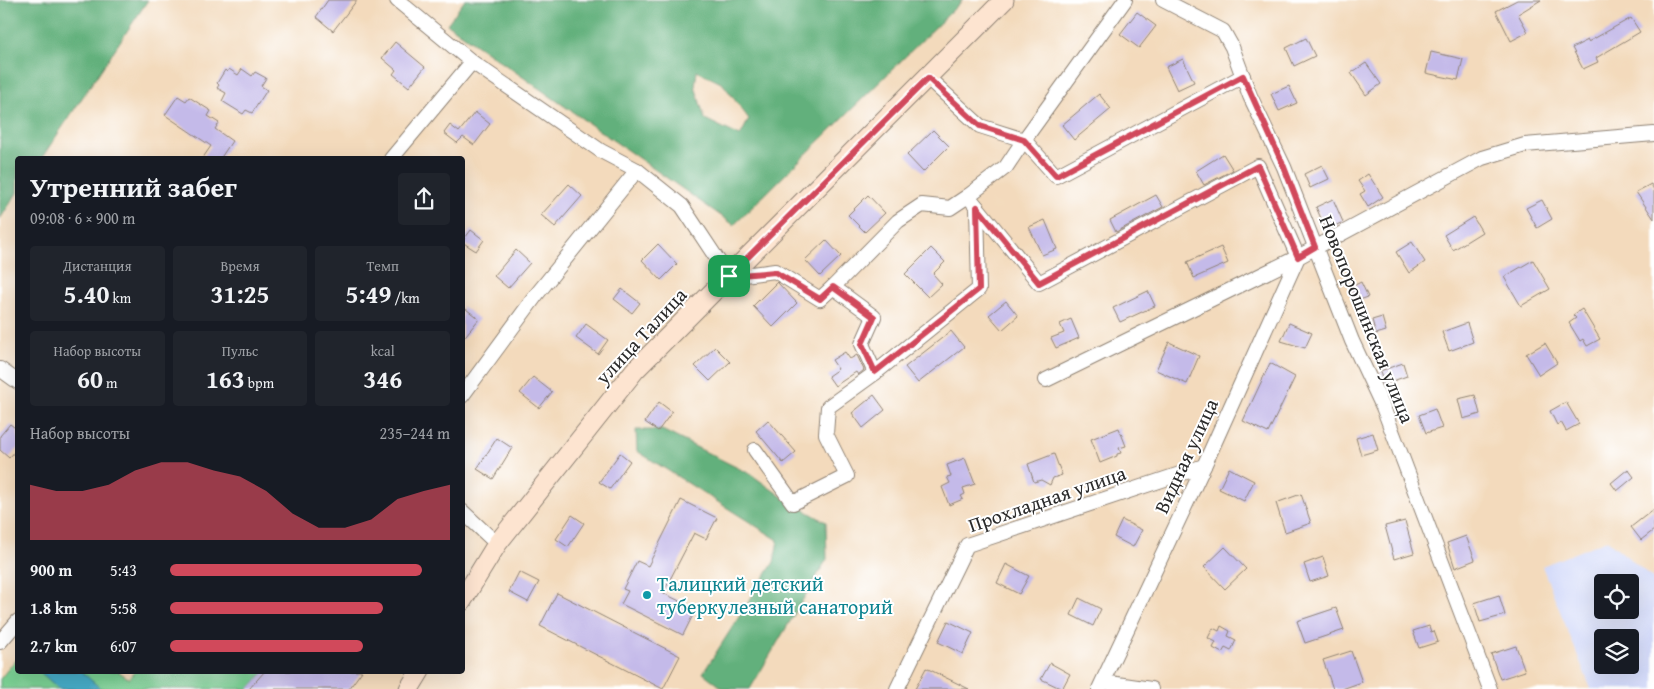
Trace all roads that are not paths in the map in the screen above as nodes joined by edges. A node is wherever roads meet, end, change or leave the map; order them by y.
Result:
1 (396, 0) edge
2 (1004, 0) edge
3 (1125, 0) edge
4 (1163, 0) edge
5 (472, 62) junction
6 (1243, 76) junction
7 (928, 78) junction
8 (1654, 134) edge
9 (1024, 140) junction
10 (394, 156) edge
11 (637, 170) junction
12 (973, 202) junction
13 (1315, 247) junction
14 (1298, 257) junction
15 (729, 276) junction
16 (833, 287) junction
17 (0, 370) edge
18 (875, 372) junction
19 (15, 380) edge
20 (1046, 380) dead end
21 (465, 392) edge
22 (755, 450) dead end
23 (1204, 466) junction
24 (465, 514) edge
25 (497, 544) junction
26 (465, 596) edge
27 (15, 624) edge
28 (0, 642) edge
29 (418, 674) edge
30 (1101, 685) edge
31 (409, 689) edge
32 (897, 689) edge
33 (1151, 689) edge
34 (1490, 689) edge

1 - 5 street
2 - 7 street, улица Талица
3 - 9 street
4 - 6 street, Новопорошинская улица
5 - 10 street
5 - 11 street
6 - 9 street
6 - 13 street, Новопорошинская улица
7 - 9 street
7 - 15 street, улица Талица
8 - 13 street
9 - 12 street
11 - 15 street
11 - 21 street
12 - 14 street
12 - 16 street
12 - 18 street
13 - 14 street
13 - 34 street, Новопорошинская улица
14 - 20 street
14 - 23 street, Видная улица
15 - 16 street
15 - 25 street, улица Талица
16 - 18 street
17 - 19 street
18 - 22 street
23 - 30 street, Видная улица
23 - 32 street, Прохладная улица
24 - 25 street
25 - 26 street, улица Талица
27 - 28 street
29 - 31 street
30 - 33 street

